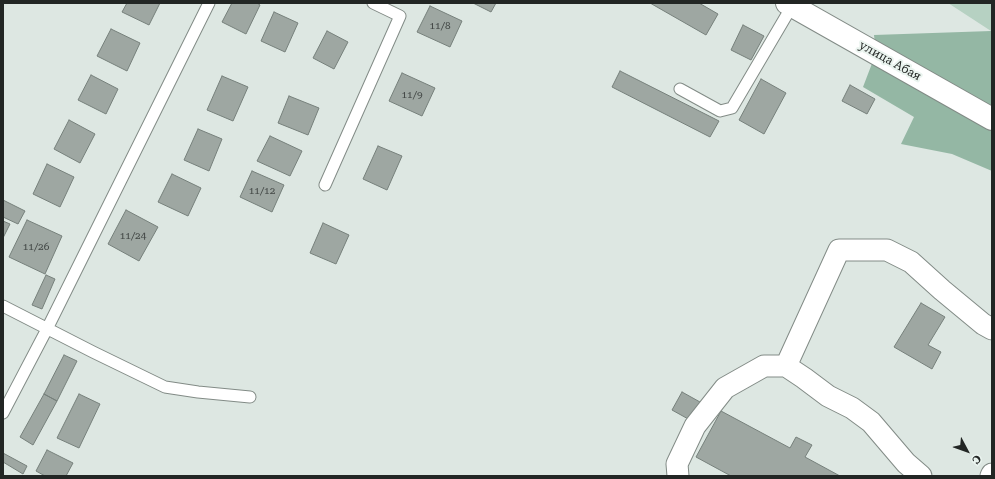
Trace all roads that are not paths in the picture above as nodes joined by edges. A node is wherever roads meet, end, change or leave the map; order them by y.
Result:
1 (209, 3) edge
2 (373, 3) edge
3 (789, 4) edge
4 (680, 89) dead end
5 (992, 119) edge
6 (325, 186) dead end
7 (3, 306) edge
8 (47, 329) junction
9 (992, 329) edge
10 (786, 366) junction
11 (250, 397) dead end
12 (3, 413) edge
13 (678, 476) edge
14 (921, 476) edge

1 - 8 lane
2 - 6 lane
3 - 4 lane
3 - 5 main road, улица Абая
7 - 8 lane
8 - 11 lane
8 - 12 lane
9 - 10 street
10 - 13 street
10 - 14 street

